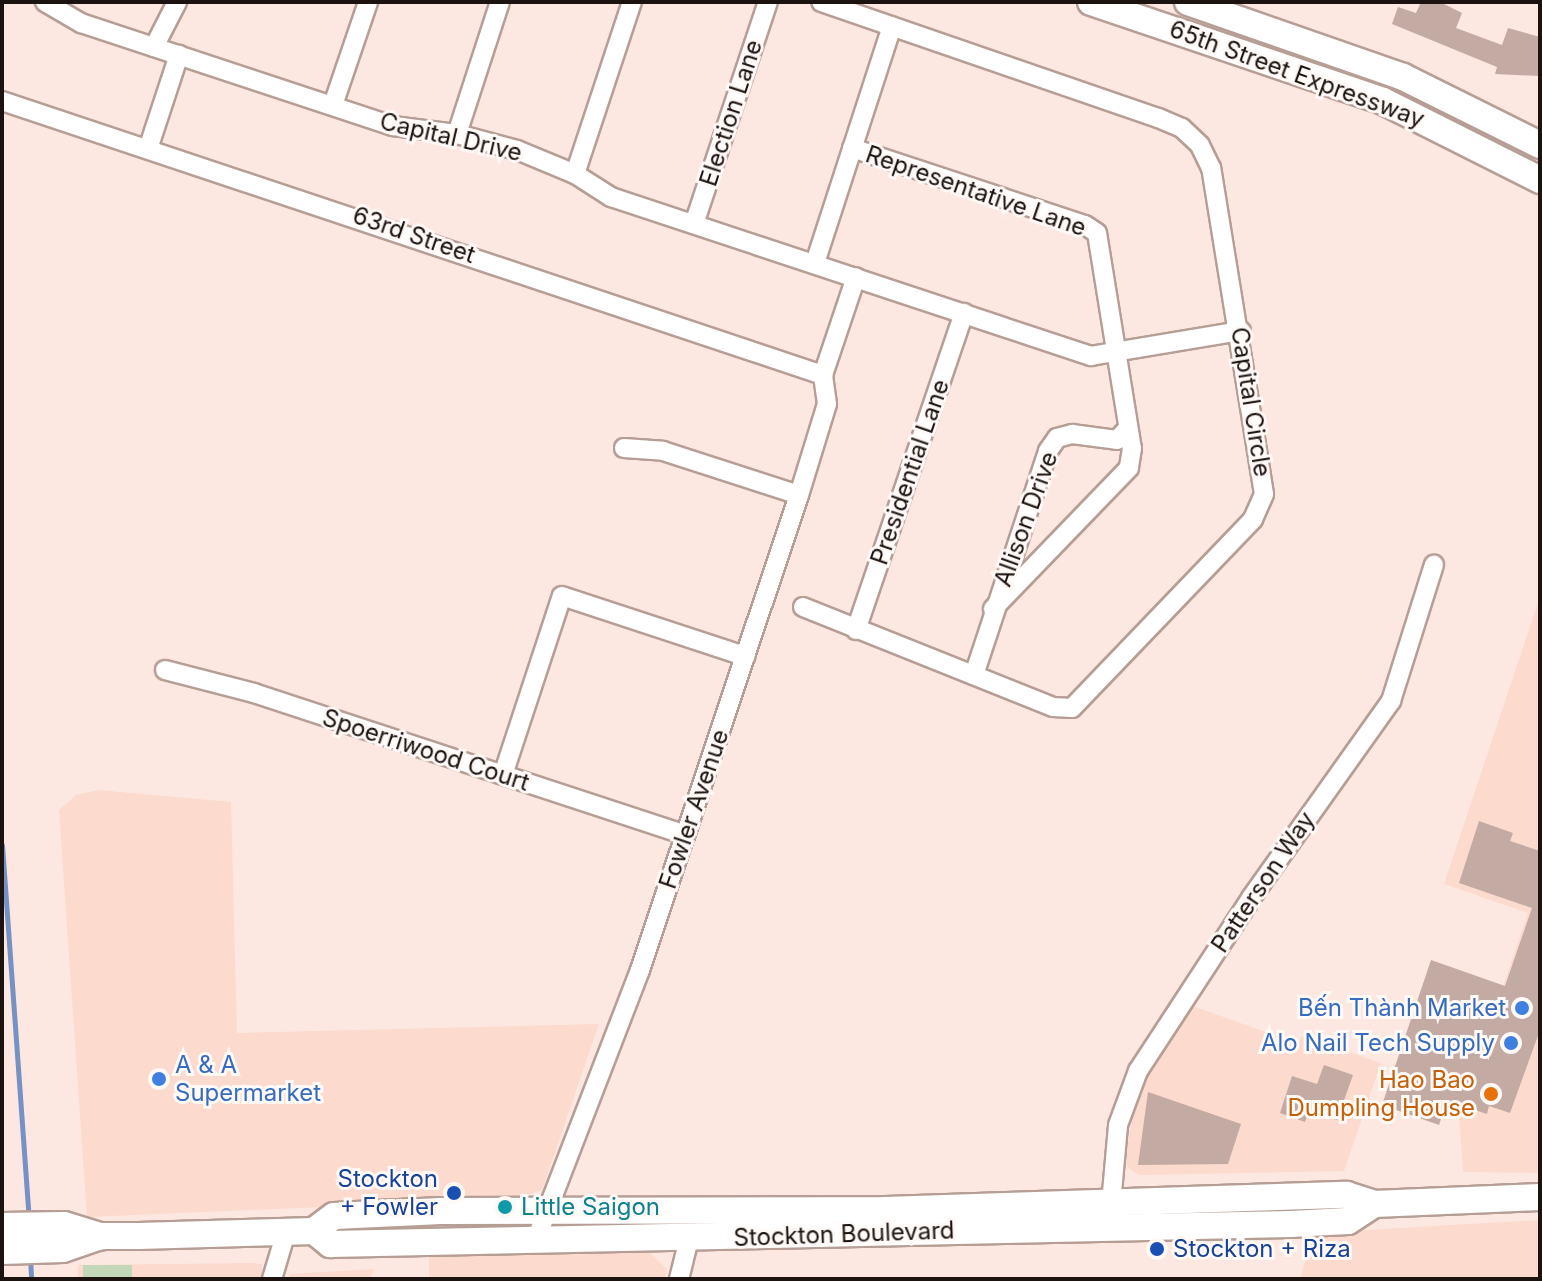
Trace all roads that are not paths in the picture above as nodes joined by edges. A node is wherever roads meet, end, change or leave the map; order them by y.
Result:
1 (45, 2) edge
2 (177, 2) edge
3 (368, 2) edge
4 (500, 2) edge
5 (632, 2) edge
6 (768, 2) edge
7 (821, 2) edge
8 (1091, 2) edge
9 (1188, 2) edge
10 (892, 26) junction
11 (154, 47) junction
12 (179, 55) junction
13 (2, 101) edge
14 (333, 105) junction
15 (457, 134) junction
16 (1540, 145) edge
17 (149, 146) junction
18 (852, 148) junction
19 (575, 174) junction
20 (1540, 180) edge
21 (694, 224) junction
22 (815, 263) junction
23 (856, 277) junction
24 (964, 313) junction
25 (1241, 331) junction
26 (1117, 349) junction
27 (823, 375) junction
28 (1128, 428) junction
29 (624, 448) dead end
30 (799, 495) junction
31 (1434, 565) dead end
32 (803, 607) dead end
33 (993, 609) junction
34 (856, 630) junction
35 (745, 656) junction
36 (165, 670) dead end
37 (974, 675) junction
38 (503, 775) junction
39 (685, 835) junction
40 (1540, 1197) edge
41 (1111, 1204) junction
42 (1374, 1204) junction
43 (548, 1209) junction
44 (686, 1209) junction
45 (971, 1230) junction
46 (314, 1231) junction
47 (286, 1232) junction
48 (537, 1237) junction
49 (3, 1239) edge
50 (689, 1239) junction
51 (272, 1279) edge
52 (679, 1279) edge

1 - 11 street, Capital Drive
2 - 11 street
3 - 14 street
4 - 15 street
5 - 19 street
6 - 21 street, Election Lane
7 - 10 street, Capital Circle
8 - 20 main road, 65th Street Expressway
9 - 16 main road, 65th Street Expressway
10 - 18 street
10 - 25 street, Capital Circle
11 - 12 street, Capital Drive
12 - 14 street, Capital Drive
12 - 17 street
13 - 17 street, 63rd Street
14 - 15 street, Capital Drive
15 - 19 street, Capital Drive
17 - 27 street, 63rd Street
18 - 22 street
18 - 26 street, Representative Lane
19 - 21 street, Capital Drive
21 - 22 street, Capital Drive
22 - 23 street, Capital Drive
23 - 24 street, Capital Drive
23 - 27 street
24 - 26 street, Capital Drive
24 - 34 street, Presidential Lane
25 - 26 street, Capital Drive
25 - 37 street, Capital Circle
26 - 28 street, Representative Lane
27 - 30 street, Fowler Avenue
28 - 33 street, Representative Lane
28 - 33 street, Allison Drive
29 - 30 street
30 - 35 street, Fowler Avenue
31 - 41 street, Patterson Way
32 - 34 street, Capital Circle
33 - 37 street, Allison Drive
34 - 37 street, Capital Circle
35 - 38 street
35 - 39 street, Fowler Avenue
36 - 38 street, Spoerriwood Court
38 - 39 street, Spoerriwood Court
39 - 43 street, Fowler Avenue
40 - 42 main road, Stockton Boulevard
41 - 42 main road, Stockton Boulevard
41 - 44 main road, Stockton Boulevard
41 - 45 main road
42 - 45 main road, Stockton Boulevard
43 - 44 main road, Stockton Boulevard
43 - 46 main road, Stockton Boulevard
43 - 48 street, Fowler Avenue
44 - 50 main road
45 - 50 main road, Stockton Boulevard
46 - 47 main road, Stockton Boulevard
46 - 48 main road, Stockton Boulevard
47 - 49 main road, Stockton Boulevard
47 - 51 street
48 - 50 main road, Stockton Boulevard
50 - 52 street

